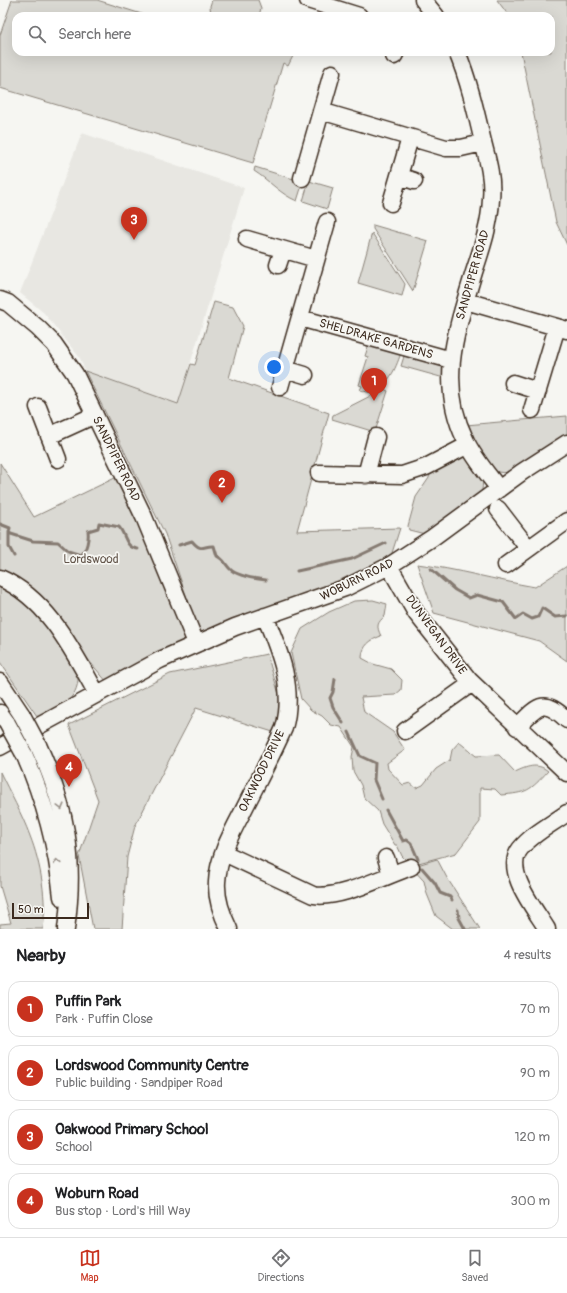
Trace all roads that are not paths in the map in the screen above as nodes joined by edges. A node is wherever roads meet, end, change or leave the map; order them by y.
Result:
1 (308, 0) edge
2 (423, 0) edge
3 (346, 12) edge
4 (433, 12) edge
5 (458, 56) edge
6 (332, 73) dead end
7 (321, 111) junction
8 (410, 138) junction
9 (483, 142) junction
10 (302, 178) dead end
11 (391, 202) dead end
12 (327, 222) dead end
13 (247, 239) dead end
14 (283, 250) junction
15 (316, 259) junction
16 (278, 265) dead end
17 (0, 300) edge
18 (466, 301) junction
19 (300, 318) junction
20 (562, 328) edge
21 (451, 360) junction
22 (285, 370) junction
23 (305, 376) dead end
24 (513, 383) dead end
25 (280, 387) dead end
26 (538, 391) junction
27 (38, 407) dead end
28 (532, 410) dead end
29 (95, 415) junction
30 (49, 436) junction
31 (376, 437) dead end
32 (567, 443) edge
33 (468, 445) junction
34 (58, 459) dead end
35 (319, 473) dead end
36 (366, 474) junction
37 (499, 489) junction
38 (498, 509) dead end
39 (567, 521) edge
40 (528, 548) junction
41 (506, 565) dead end
42 (389, 566) junction
43 (4, 583) edge
44 (265, 616) junction
45 (196, 643) junction
46 (0, 682) edge
47 (472, 683) junction
48 (97, 694) junction
49 (3, 718) edge
50 (567, 720) edge
51 (518, 727) junction
52 (404, 731) dead end
53 (0, 747) edge
54 (567, 773) edge
55 (567, 813) edge
56 (224, 853) junction
57 (386, 858) dead end
58 (410, 867) dead end
59 (391, 874) junction
60 (225, 928) edge
61 (65, 929) edge
62 (547, 929) edge

1 - 3 street
2 - 4 street
5 - 9 street, SANDPIPER ROAD
6 - 7 street
7 - 8 street
7 - 10 street
8 - 9 street
8 - 11 street
9 - 18 street, SANDPIPER ROAD
12 - 15 street
13 - 14 street
14 - 15 street
14 - 16 street
15 - 19 street
17 - 29 street, SANDPIPER ROAD
18 - 20 street
18 - 21 street, SANDPIPER ROAD
19 - 21 street, SHELDRAKE GARDENS
19 - 22 street
20 - 26 street
21 - 33 street, SANDPIPER ROAD
22 - 23 street
22 - 25 street
24 - 26 street
26 - 28 street
27 - 30 street
29 - 30 street
29 - 45 street, SANDPIPER ROAD
30 - 34 street
31 - 36 street
32 - 37 street, WOBURN ROAD
33 - 36 street
33 - 37 street, SANDPIPER ROAD
35 - 36 street
37 - 42 street, WOBURN ROAD
38 - 40 street
39 - 40 street
40 - 41 street
42 - 44 street, WOBURN ROAD
42 - 47 street, DUNVEGAN DRIVE
43 - 48 street
44 - 45 street, WOBURN ROAD
44 - 56 street, OAKWOOD DRIVE
45 - 48 street, WOBURN ROAD
46 -> 61 street, bridge
47 - 51 street, DUNVEGAN DRIVE
47 - 52 street, DUNVEGAN DRIVE
48 - 53 street, WOBURN ROAD
61 -> 49 street, bridge
50 - 51 street
51 - 54 street, DUNVEGAN DRIVE
55 - 62 street
56 - 59 street
56 - 60 street, OAKWOOD DRIVE
57 - 59 street
58 - 59 street

